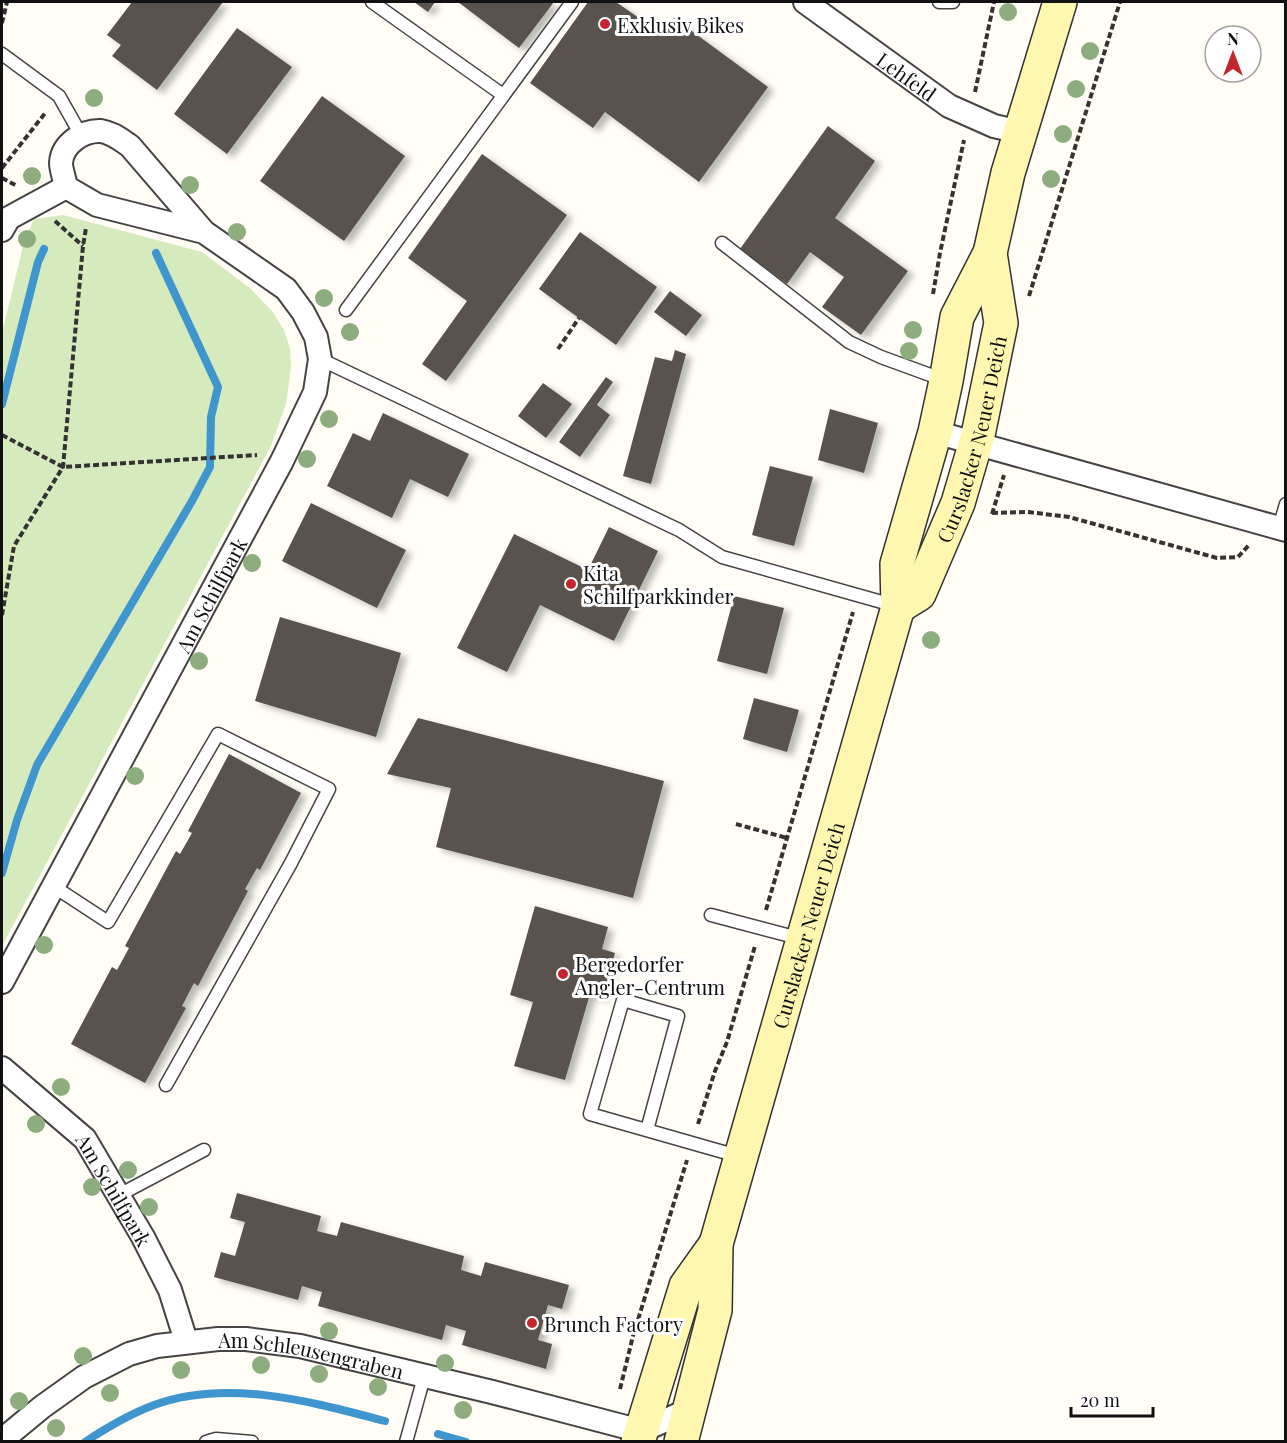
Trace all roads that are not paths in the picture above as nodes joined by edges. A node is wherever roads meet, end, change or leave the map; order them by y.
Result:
1 (372, 2) edge
2 (572, 2) edge
3 (805, 2) edge
4 (939, 2) edge
5 (953, 2) edge
6 (1060, 2) edge
7 (2, 54) edge
8 (503, 95) junction
9 (1020, 132) junction
10 (81, 135) junction
11 (66, 187) junction
12 (2, 230) edge
13 (204, 232) junction
14 (722, 243) dead end
15 (990, 253) junction
16 (346, 310) dead end
17 (320, 359) junction
18 (946, 381) junction
19 (935, 432) junction
20 (976, 444) junction
21 (1286, 504) edge
22 (1275, 527) edge
23 (898, 607) junction
24 (53, 886) junction
25 (711, 915) dead end
26 (802, 939) junction
27 (2, 982) edge
28 (2, 1068) edge
29 (166, 1085) dead end
30 (647, 1130) junction
31 (204, 1150) dead end
32 (742, 1157) junction
33 (119, 1195) junction
34 (716, 1244) junction
35 (186, 1341) junction
36 (424, 1377) junction
37 (689, 1410) junction
38 (642, 1438) edge
39 (2, 1440) edge
40 (206, 1442) edge
41 (252, 1442) edge
42 (406, 1442) edge
43 (681, 1442) edge

1 - 8 lane
2 - 8 lane
3 - 9 street, Lehfeld
4 - 5 lane
6 - 9 main road, Curslacker Neuer Deich
7 - 10 lane
8 - 16 lane
9 - 15 main road, Curslacker Neuer Deich
10 - 11 street
10 - 13 street, Am Schilfpark
11 - 12 street
11 - 13 street, Am Schilfpark
13 - 17 street, Am Schilfpark
14 - 18 lane
15 - 18 main road, Curslacker Neuer Deich
15 - 20 main road, Curslacker Neuer Deich
17 - 23 lane
17 - 24 street, Am Schilfpark
18 - 19 main road, Curslacker Neuer Deich
19 - 20 street
19 - 23 main road, Curslacker Neuer Deich
20 - 22 street
20 - 23 main road, Curslacker Neuer Deich
21 - 22 lane
23 - 26 main road, Curslacker Neuer Deich
24 - 27 street, Am Schilfpark
24 - 29 lane
25 - 26 lane
26 - 32 main road, Curslacker Neuer Deich
28 - 33 street, Am Schilfpark
30 - 30 lane
30 - 32 lane
31 - 33 lane
32 - 34 main road, Curslacker Neuer Deich
33 - 35 street, Am Schilfpark
34 - 37 main road, Curslacker Neuer Deich
34 - 38 main road, Curslacker Neuer Deich
35 - 36 street, Am Schleusengraben
35 - 39 street, Am Schleusengraben
36 - 38 street, Am Schleusengraben
36 - 42 lane
37 - 38 street
37 - 43 main road, Curslacker Neuer Deich
40 - 41 lane

